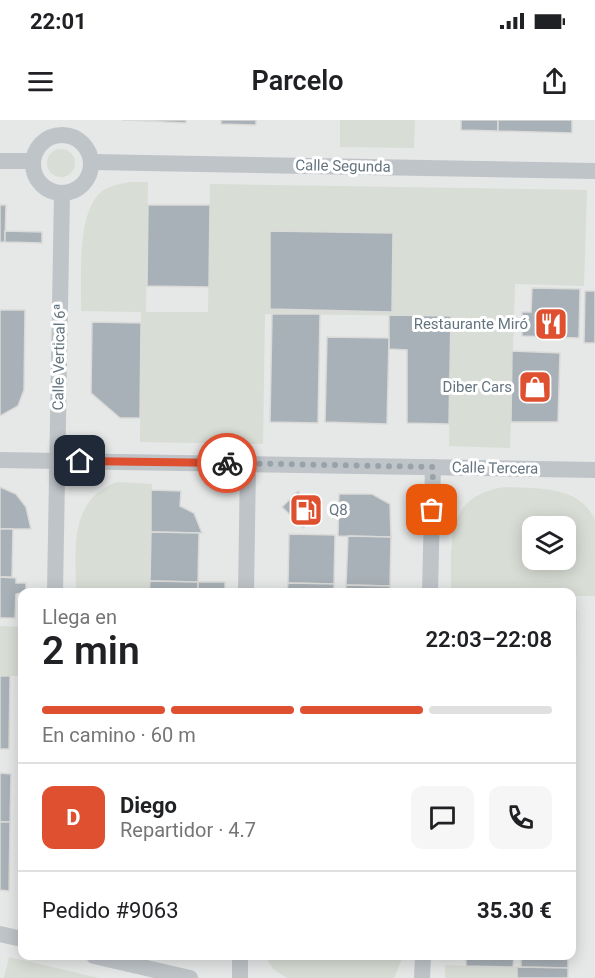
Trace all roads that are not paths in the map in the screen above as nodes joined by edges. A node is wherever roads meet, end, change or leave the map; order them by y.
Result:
1 (63, 127) edge
2 (0, 161) edge
3 (32, 161) junction
4 (91, 162) junction
5 (595, 171) edge
6 (62, 193) junction
7 (0, 460) edge
8 (57, 460) junction
9 (248, 464) junction
10 (433, 467) junction
11 (595, 470) edge
12 (55, 588) edge
13 (246, 588) edge
14 (430, 588) edge
15 (0, 934) edge
16 (18, 938) edge
17 (111, 960) edge
18 (240, 960) edge
19 (423, 960) edge
20 (189, 978) edge
21 (240, 978) edge
22 (422, 978) edge

1 - 3 street
1 - 4 street
2 - 3 street
3 - 6 street
4 - 5 street, Calle Segunda
4 - 6 street
6 - 8 street, Calle Vertical 6ª
7 - 8 street, Calle Tercera
8 - 9 street, Calle Tercera
8 - 12 street, Calle Vertical 6ª
9 - 10 street, Calle Tercera
9 - 13 street
10 - 11 street, Calle Tercera
10 - 14 street
15 - 16 street
17 - 20 street
18 - 21 street
19 - 22 street

